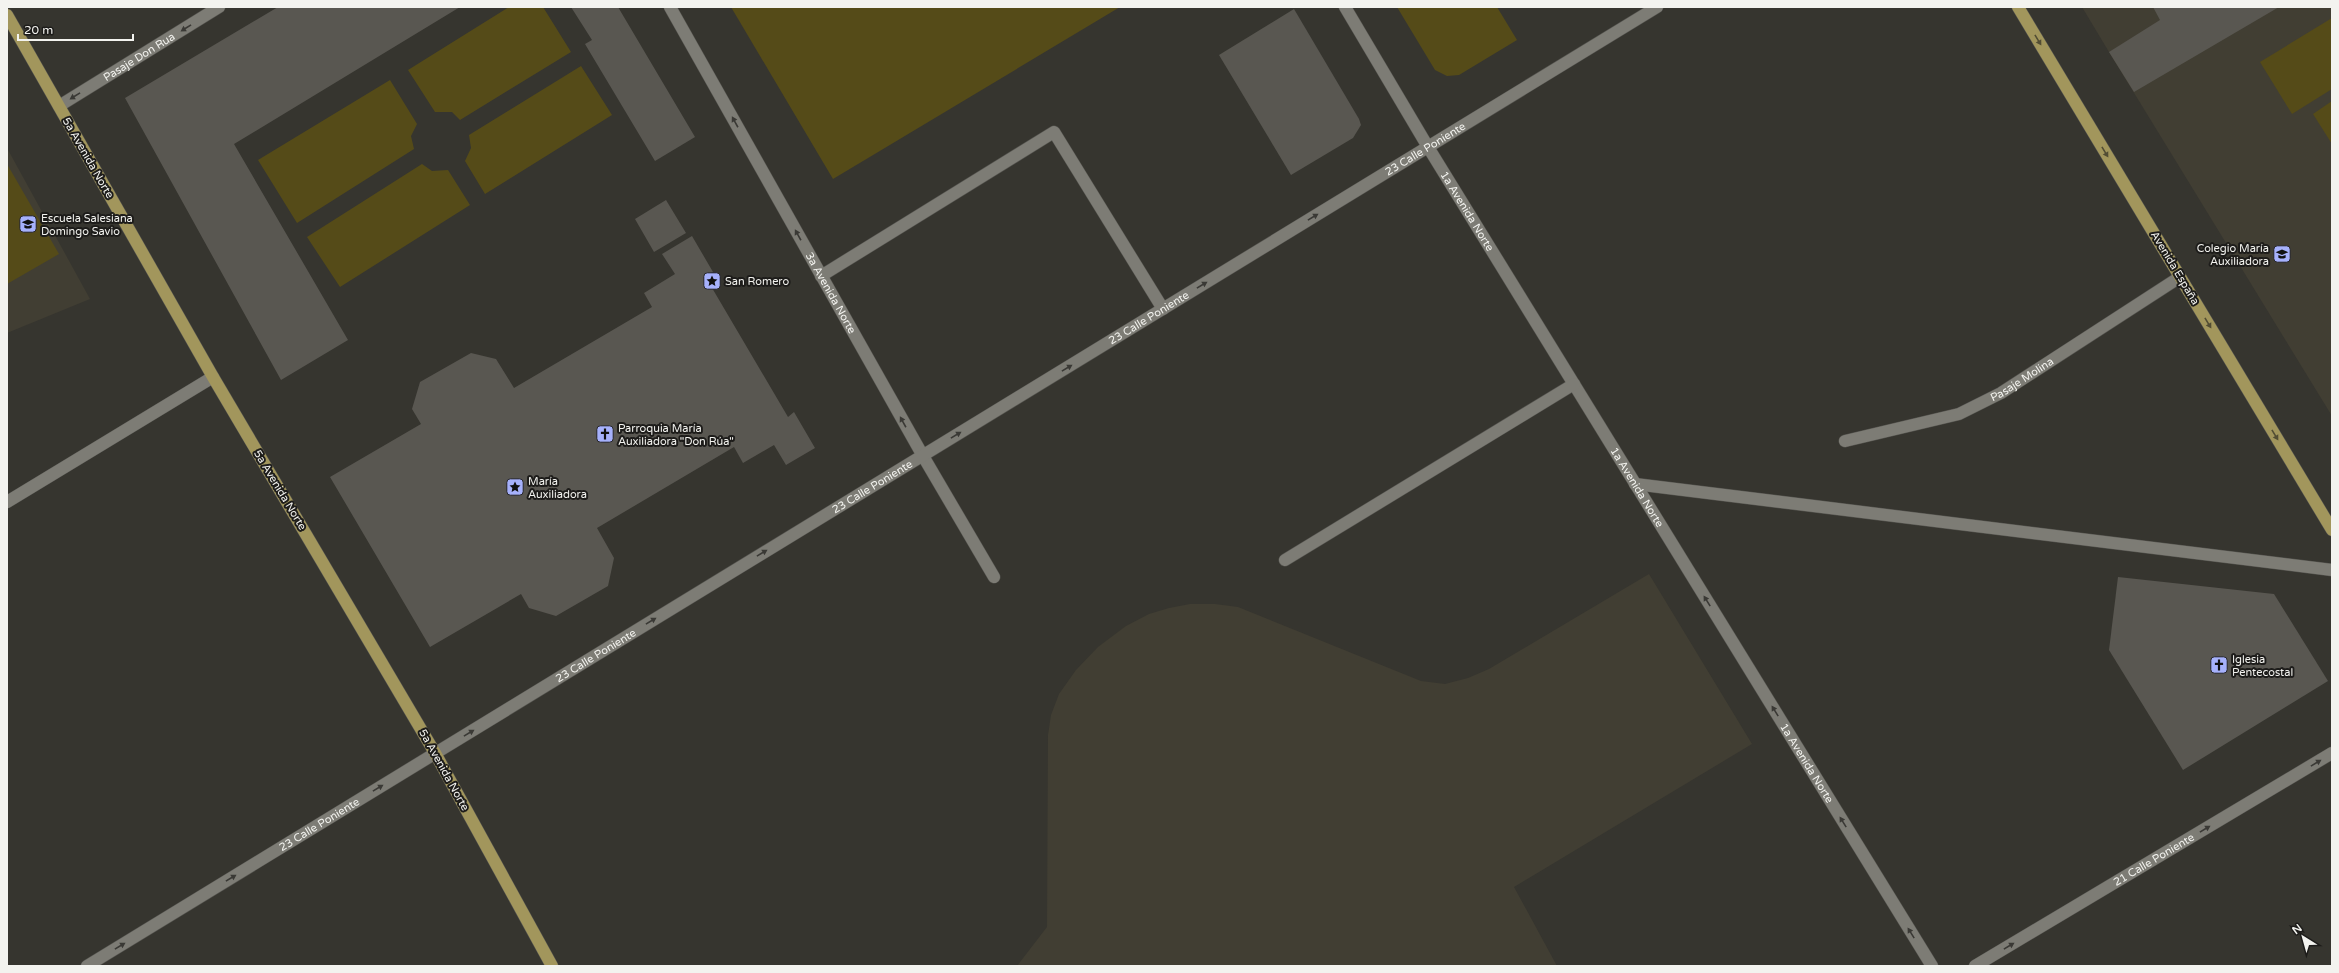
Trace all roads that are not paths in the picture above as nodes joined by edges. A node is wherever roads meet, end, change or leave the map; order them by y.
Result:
1 (219, 7) edge
2 (670, 7) edge
3 (1345, 7) edge
4 (1657, 7) edge
5 (2018, 7) edge
6 (7, 15) edge
7 (59, 106) junction
8 (1428, 147) junction
9 (821, 276) junction
10 (2180, 277) junction
11 (1163, 309) junction
12 (213, 377) junction
13 (1574, 384) junction
14 (1845, 441) dead end
15 (923, 456) junction
16 (1635, 484) junction
17 (7, 502) edge
18 (2332, 530) edge
19 (1285, 560) dead end
20 (2332, 570) edge
21 (994, 577) dead end
22 (435, 753) junction
23 (2332, 754) edge
24 (87, 966) edge
25 (552, 966) edge
26 (1932, 966) edge
27 (1975, 966) edge

1 -> 7 street, Pasaje Don Rua
9 -> 2 street, 3a Avenida Norte
3 - 8 street, 1a Avenida Norte
4 - 8 street, 23 Calle Poniente
5 -> 10 main road, Avenida España
6 - 7 main road, 5a Avenida Norte
7 - 12 main road, 5a Avenida Norte
11 -> 8 street, 23 Calle Poniente
8 - 13 street, 1a Avenida Norte
9 - 11 street
15 -> 9 street, 3a Avenida Norte
10 - 14 street, Pasaje Molina
10 -> 18 main road, Avenida España
15 -> 11 street, 23 Calle Poniente
12 - 17 street
12 - 22 main road, 5a Avenida Norte
13 - 16 street, 1a Avenida Norte
13 - 19 street
15 - 21 street, 3a Avenida Norte
22 -> 15 street, 23 Calle Poniente
16 - 20 street
26 -> 16 street, 1a Avenida Norte
24 -> 22 street, 23 Calle Poniente
22 - 25 main road, 5a Avenida Norte
27 -> 23 street, 21 Calle Poniente

